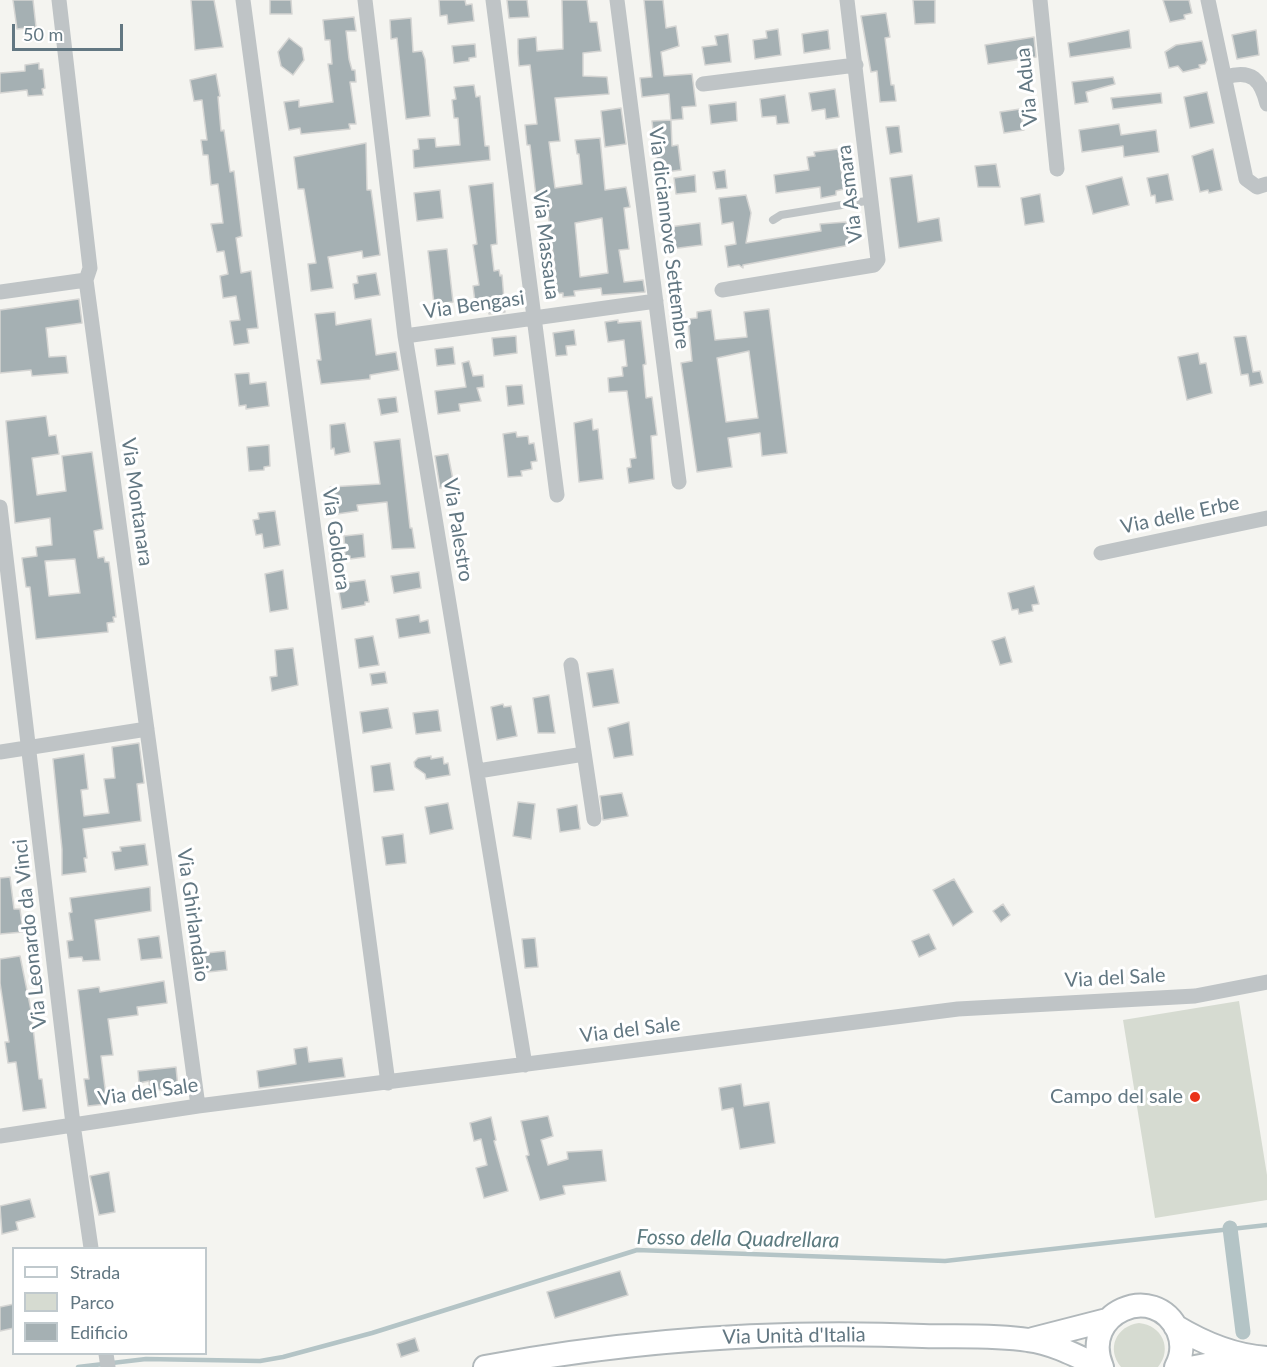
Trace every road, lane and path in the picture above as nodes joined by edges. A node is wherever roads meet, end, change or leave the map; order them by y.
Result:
1 (59, 0) edge
2 (243, 0) edge
3 (365, 0) edge
4 (493, 0) edge
5 (617, 0) edge
6 (847, 0) edge
7 (1040, 0) edge
8 (1208, 0) edge
9 (856, 65) junction
10 (1226, 77) junction
11 (703, 84) dead end
12 (1267, 104) edge
13 (1057, 170) dead end
14 (1267, 184) edge
15 (872, 200) junction
16 (773, 220) dead end
17 (86, 280) junction
18 (722, 290) dead end
19 (0, 292) edge
20 (656, 301) junction
21 (534, 318) junction
22 (405, 336) junction
23 (679, 482) dead end
24 (556, 495) dead end
25 (0, 507) edge
26 (1267, 518) edge
27 (1101, 553) dead end
28 (571, 665) dead end
29 (147, 729) junction
30 (30, 747) junction
31 (0, 752) edge
32 (584, 754) junction
33 (478, 771) junction
34 (594, 819) dead end
35 (1267, 982) edge
36 (525, 1065) junction
37 (388, 1083) junction
38 (198, 1106) junction
39 (73, 1125) junction
40 (0, 1136) edge
41 (91, 1247) edge
42 (1107, 1320) junction
43 (1175, 1326) junction
44 (1028, 1340) junction
45 (1260, 1357) edge
46 (485, 1367) edge
47 (1101, 1367) edge
48 (1176, 1367) edge
49 (1195, 1367) edge

1 - 17 street, Via Montanara
2 - 37 street, Via Goldora
3 - 22 street, Via Palestro
4 - 21 street, Via Massaua
5 - 20 street, Via diciannove Settembre
6 - 9 street, Via Asmara
7 - 13 street, Via Adua
8 - 10 street
9 - 11 street
9 - 15 street, Via Asmara
10 - 12 street
10 - 14 street
15 - 16 lane
15 - 18 street, Via Asmara
17 - 19 street
17 - 29 street, Via Montanara
20 - 21 street, Via Bengasi
20 - 23 street, Via diciannove Settembre
21 - 22 street, Via Bengasi
21 - 24 street, Via Massaua
22 - 33 street, Via Palestro
25 - 30 street, Via Leonardo da Vinci
26 - 27 street, Via delle Erbe
28 - 32 street
29 - 30 street
29 - 38 street, Via Ghirlandaio
30 - 31 street
30 - 39 street, Via Leonardo da Vinci
32 - 33 street
32 - 34 street
33 - 36 street, Via Palestro
35 - 36 street, Via del Sale
36 - 37 street, Via del Sale
37 - 38 street, Via del Sale
38 - 39 street, Via del Sale
39 - 40 street, Via del Sale
39 - 41 street, Via Leonardo da Vinci
42 - 43 main road
42 - 44 main road
42 - 47 main road
43 - 45 main road
43 - 48 main road
44 - 46 main road, Via Unità d'Italia
44 - 47 main road, Via Unità d'Italia
45 - 49 main road

